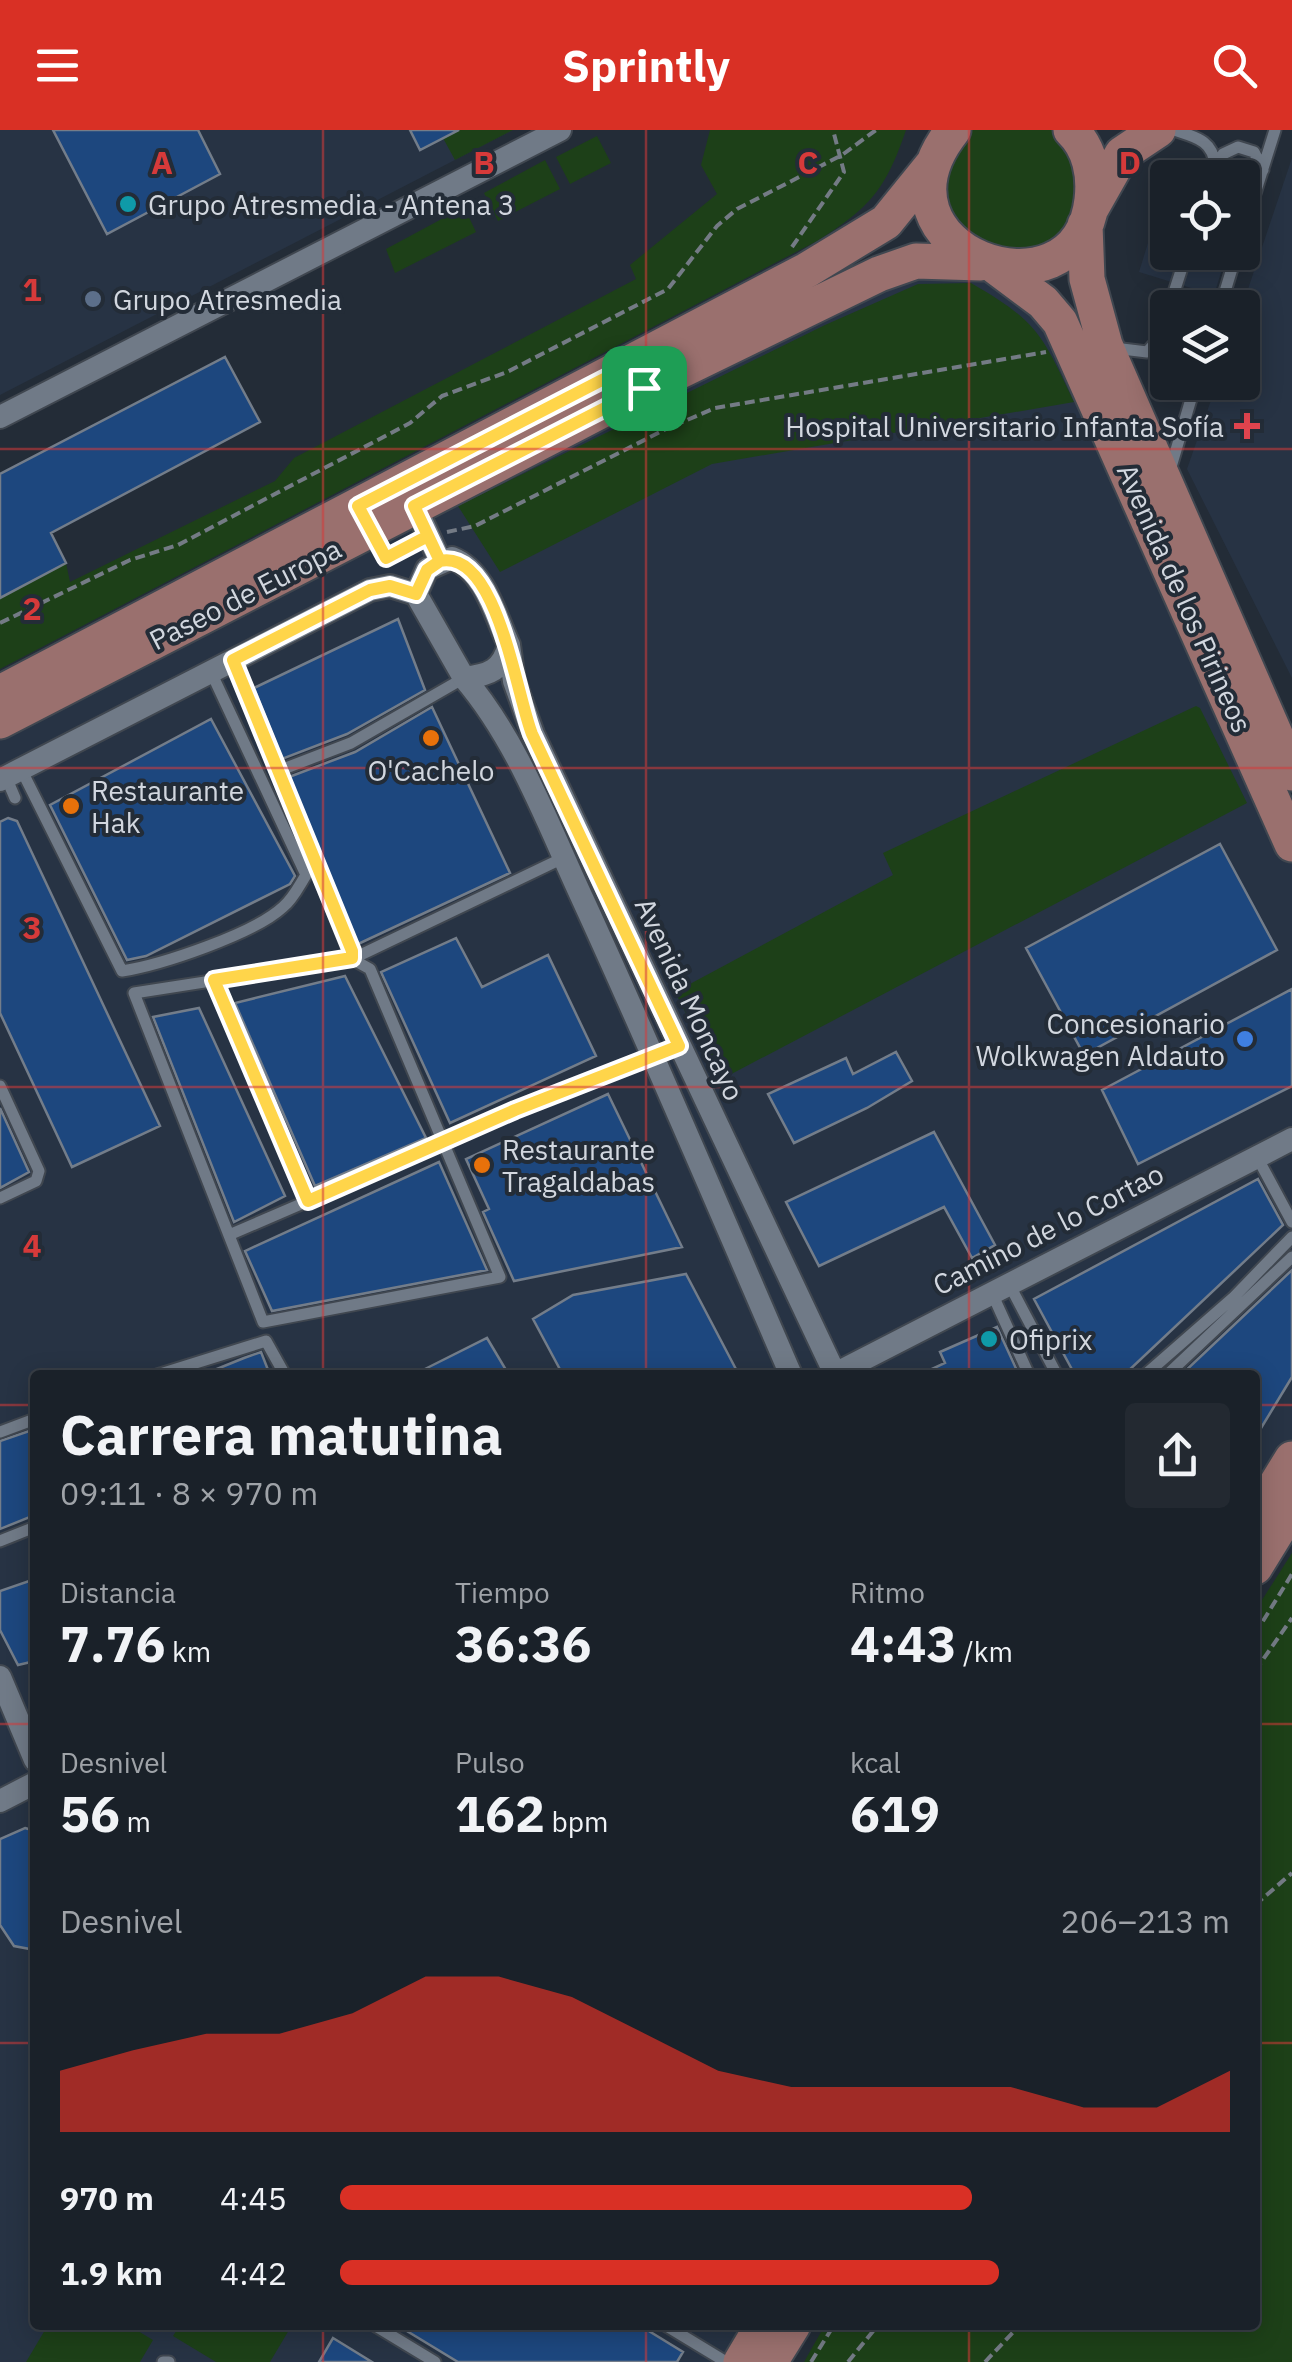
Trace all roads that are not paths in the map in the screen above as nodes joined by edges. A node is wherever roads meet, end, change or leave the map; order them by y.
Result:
1 (526, 130) edge
2 (560, 130) edge
3 (953, 130) edge
4 (1071, 130) edge
5 (1158, 130) edge
6 (1174, 130) edge
7 (1275, 130) edge
8 (514, 154) junction
9 (1214, 160) edge
10 (1220, 160) edge
11 (1258, 160) edge
12 (933, 164) junction
13 (1260, 164) edge
14 (1263, 170) junction
15 (1260, 179) edge
16 (1088, 216) junction
17 (989, 265) junction
18 (1105, 345) junction
19 (1150, 348) edge
20 (1190, 400) edge
21 (0, 417) edge
22 (1168, 491) junction
23 (421, 522) junction
24 (440, 561) junction
25 (416, 594) junction
26 (510, 645) junction
27 (233, 660) junction
28 (211, 672) junction
29 (464, 678) junction
30 (0, 692) edge
31 (0, 721) edge
32 (278, 771) junction
33 (1292, 773) edge
34 (10, 781) edge
35 (1292, 844) edge
36 (563, 858) junction
37 (352, 958) junction
38 (214, 980) junction
39 (679, 1046) junction
40 (654, 1056) junction
41 (0, 1086) edge
42 (1292, 1140) edge
43 (444, 1143) junction
44 (1257, 1157) junction
45 (0, 1198) edge
46 (308, 1201) junction
47 (1292, 1222) edge
48 (228, 1236) junction
49 (1292, 1237) edge
50 (1292, 1257) edge
51 (999, 1286) junction
52 (174, 1370) edge
53 (282, 1370) edge
54 (789, 1370) edge
55 (832, 1370) edge
56 (842, 1370) edge
57 (1027, 1370) edge
58 (1054, 1370) edge
59 (1150, 1370) edge
60 (1172, 1370) edge
61 (30, 1421) edge
62 (0, 1432) edge
63 (1292, 1459) edge
64 (1292, 1507) edge
65 (1260, 1511) edge
66 (30, 1529) edge
67 (0, 1541) edge
68 (1260, 1559) edge
69 (0, 1676) edge
70 (30, 1748) edge
71 (30, 1786) edge
72 (0, 1801) edge
73 (382, 2330) edge
74 (673, 2330) edge
75 (760, 2330) edge
76 (790, 2330) edge
77 (434, 2362) edge
78 (726, 2362) edge
79 (740, 2362) edge
80 (770, 2362) edge

1 - 8 lane
2 - 8 street
3 - 12 main road, Paseo de Europa
4 - 16 main road, Avenida de los Pirineos
5 - 16 main road
6 - 9 lane
7 - 14 lane
8 - 21 street
10 - 11 lane
12 - 17 main road, Avenida de los Pirineos
12 - 30 main road, Paseo de Europa
13 - 14 lane
14 - 15 lane
16 - 17 main road, Paseo de Europa
16 - 18 main road, Avenida de los Pirineos
17 - 23 main road, Paseo de Europa
17 - 35 main road, Avenida de los Pirineos
18 - 19 lane
18 - 22 main road, Avenida de los Pirineos
20 - 22 lane
22 - 33 main road, Avenida de los Pirineos
23 - 24 street
23 - 31 main road, Paseo de Europa
24 - 25 street
24 - 26 street, Avenida Moncayo
25 - 27 street
25 - 29 street, Avenida Moncayo
26 - 29 street
26 - 39 street, Avenida Moncayo
27 - 28 street
27 - 32 lane
28 - 34 street
28 - 34 lane
29 - 32 lane
29 - 36 street, Avenida Moncayo
32 - 37 lane
36 - 37 lane
36 - 40 street, Avenida Moncayo
37 - 38 lane
37 - 43 lane
38 - 46 lane
38 - 48 lane
39 - 40 street
39 - 55 street, Avenida Moncayo
40 - 43 lane
40 - 54 street, Avenida Moncayo
41 - 45 lane
42 - 44 street, Camino de lo Cortao
43 - 46 lane
43 - 48 lane
44 - 47 lane
44 - 51 street, Camino de lo Cortao
46 - 48 lane
49 - 59 lane
50 - 60 lane
51 - 56 street, Camino de lo Cortao
51 - 57 lane
51 - 58 lane
52 - 53 lane
61 - 62 lane
63 - 65 main road
64 - 68 main road
66 - 67 lane
69 - 70 street
71 - 72 street
73 - 77 lane
74 - 78 lane
75 - 79 main road
76 - 80 main road

